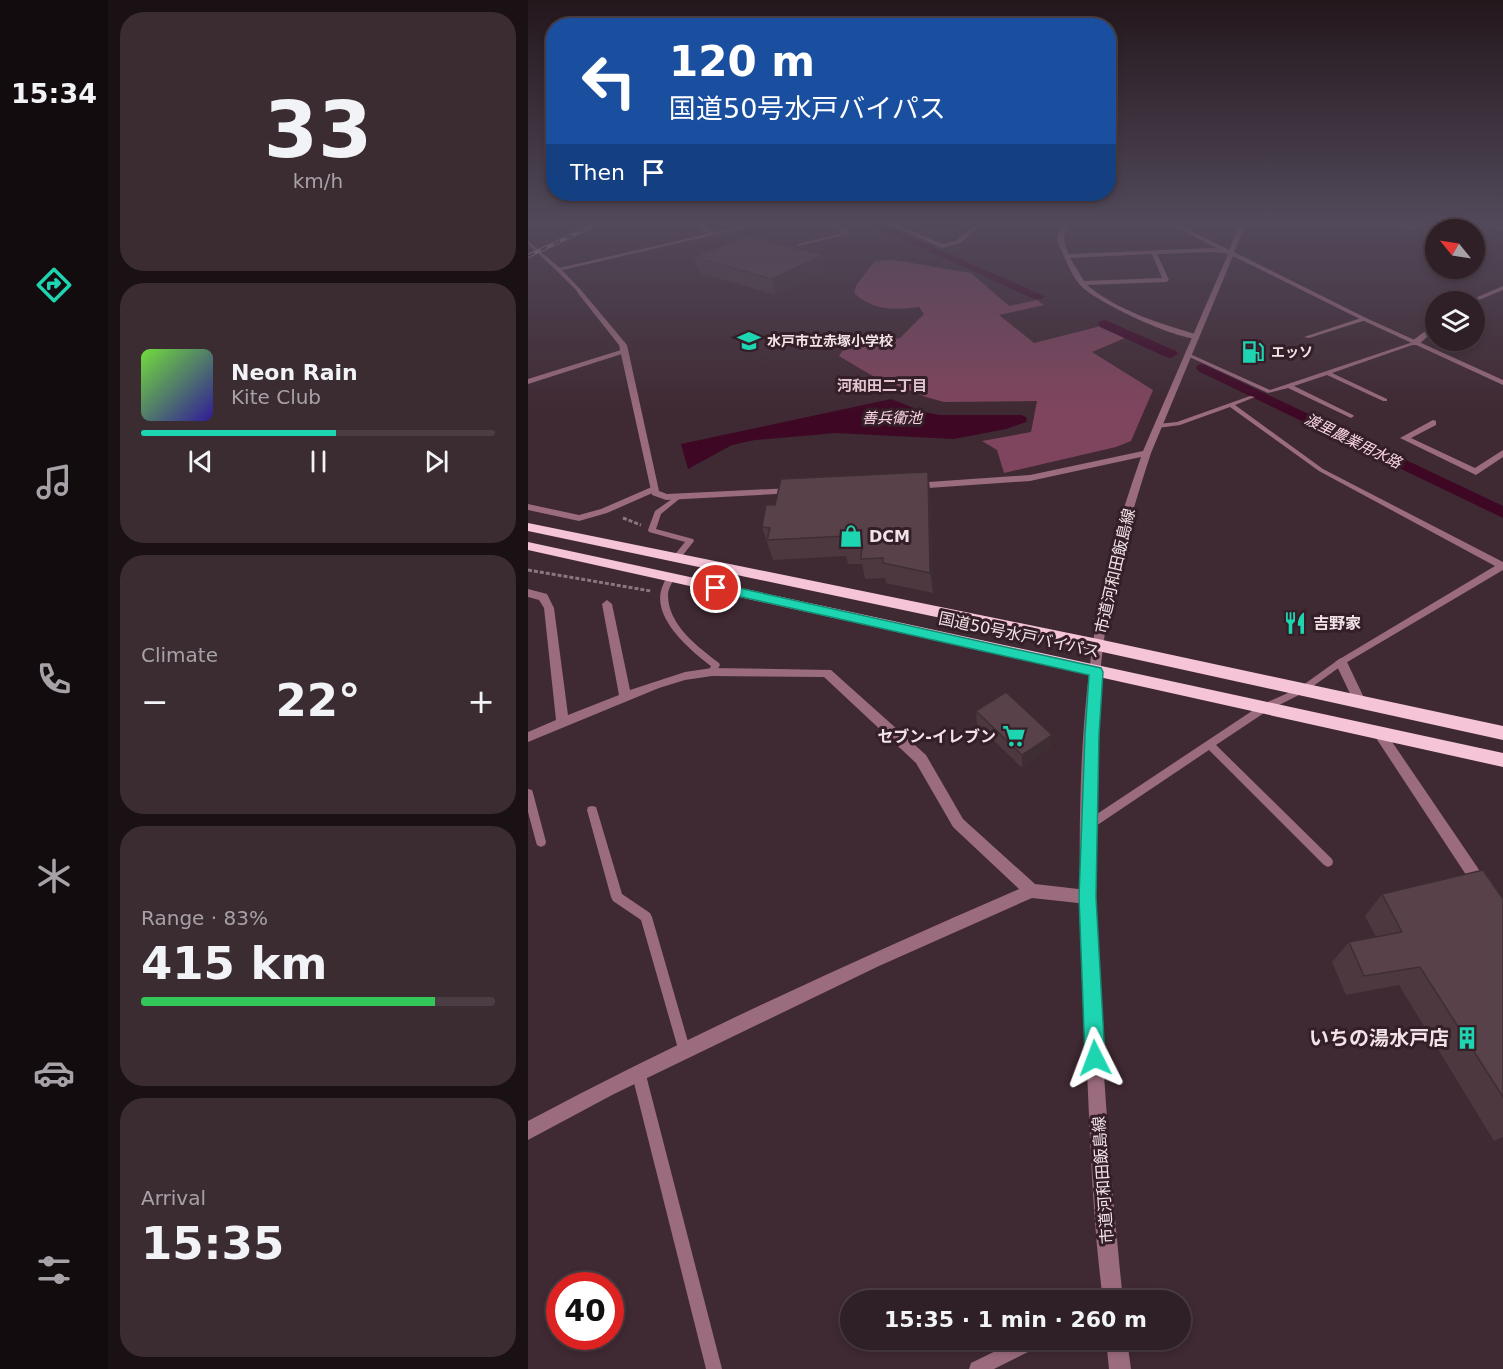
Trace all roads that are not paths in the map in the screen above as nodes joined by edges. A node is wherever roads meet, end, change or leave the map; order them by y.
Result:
1 (574, 286) edge
2 (1084, 286) edge
3 (1216, 286) edge
4 (1298, 286) edge
5 (1503, 288) edge
6 (1485, 295) edge
7 (1364, 319) junction
8 (1425, 334) edge
9 (1196, 337) junction
10 (1307, 337) dead end
11 (1415, 343) junction
12 (624, 352) junction
13 (1188, 355) junction
14 (1328, 373) junction
15 (528, 382) edge
16 (1503, 383) edge
17 (1289, 386) junction
18 (1252, 397) dead end
19 (1385, 400) dead end
20 (1231, 405) junction
21 (1351, 417) dead end
22 (1433, 423) dead end
23 (1158, 426) junction
24 (1147, 453) junction
25 (1503, 453) edge
26 (903, 486) edge
27 (654, 489) junction
28 (797, 491) edge
29 (679, 496) junction
30 (528, 507) edge
31 (528, 527) edge
32 (528, 546) edge
33 (676, 558) junction
34 (1502, 566) edge
35 (671, 577) junction
36 (528, 593) edge
37 (607, 604) dead end
38 (1098, 645) junction
39 (1341, 662) junction
40 (712, 672) junction
41 (1096, 672) junction
42 (1302, 690) junction
43 (625, 697) junction
44 (1360, 702) junction
45 (1264, 708) junction
46 (563, 723) junction
47 (1503, 733) edge
48 (1380, 734) junction
49 (528, 737) edge
50 (1210, 745) junction
51 (1503, 760) edge
52 (528, 793) edge
53 (592, 810) dead end
54 (1089, 825) junction
55 (541, 842) dead end
56 (1328, 862) dead end
57 (1032, 891) junction
58 (1488, 896) edge
59 (1087, 897) junction
60 (685, 1052) junction
61 (639, 1075) junction
62 (528, 1131) edge
63 (1109, 1290) edge
64 (1014, 1350) edge
65 (1118, 1350) edge
66 (714, 1369) edge
67 (977, 1369) edge
68 (1120, 1369) edge

1 - 12 street
2 - 9 street
3 - 9 street, 市道河和田飯島線
4 - 7 street
5 - 6 street
7 - 10 lane
7 - 11 street
8 - 11 street
9 - 13 street, 市道河和田飯島線
11 - 14 lane
11 - 16 street
12 - 15 street
12 - 27 street
13 - 17 lane
13 - 23 street, 市道河和田飯島線
14 - 17 lane
14 - 19 lane
17 - 21 lane
18 - 20 lane
20 - 23 lane
20 - 34 lane
22 - 25 street
23 - 24 street, 市道河和田飯島線
24 - 26 street
24 - 38 street, 市道河和田飯島線
27 - 29 street
27 - 30 street
28 - 29 street
29 - 33 lane
31 - 33 highway, 国道50号水戸バイパス
32 - 35 highway, 国道50号水戸バイパス
33 - 38 highway, 国道50号水戸バイパス
34 - 39 lane
35 - 40 lane
35 - 41 highway, 国道50号水戸バイパス
36 - 46 street
37 - 43 street
38 - 41 street, 市道河和田飯島線
38 - 42 highway, 国道50号水戸バイパス
39 - 42 lane
39 - 44 street
40 - 43 street
40 - 57 street
41 - 45 highway, 国道50号水戸バイパス
41 - 54 street, 市道河和田飯島線
42 - 44 highway, 国道50号水戸バイパス
42 - 45 lane
43 - 46 street
44 - 47 highway, 国道50号水戸バイパス
45 - 48 highway, 国道50号水戸バイパス
45 - 50 lane
46 - 49 street
48 - 51 highway, 国道50号水戸バイパス
48 - 58 street
50 - 54 lane
50 - 56 lane
52 - 55 lane
53 - 60 lane
54 - 59 street, 市道河和田飯島線
57 - 59 street
57 - 60 street
59 - 63 street, 市道河和田飯島線
60 - 61 street
61 - 62 street
61 - 66 lane
64 - 67 lane
65 - 68 street

